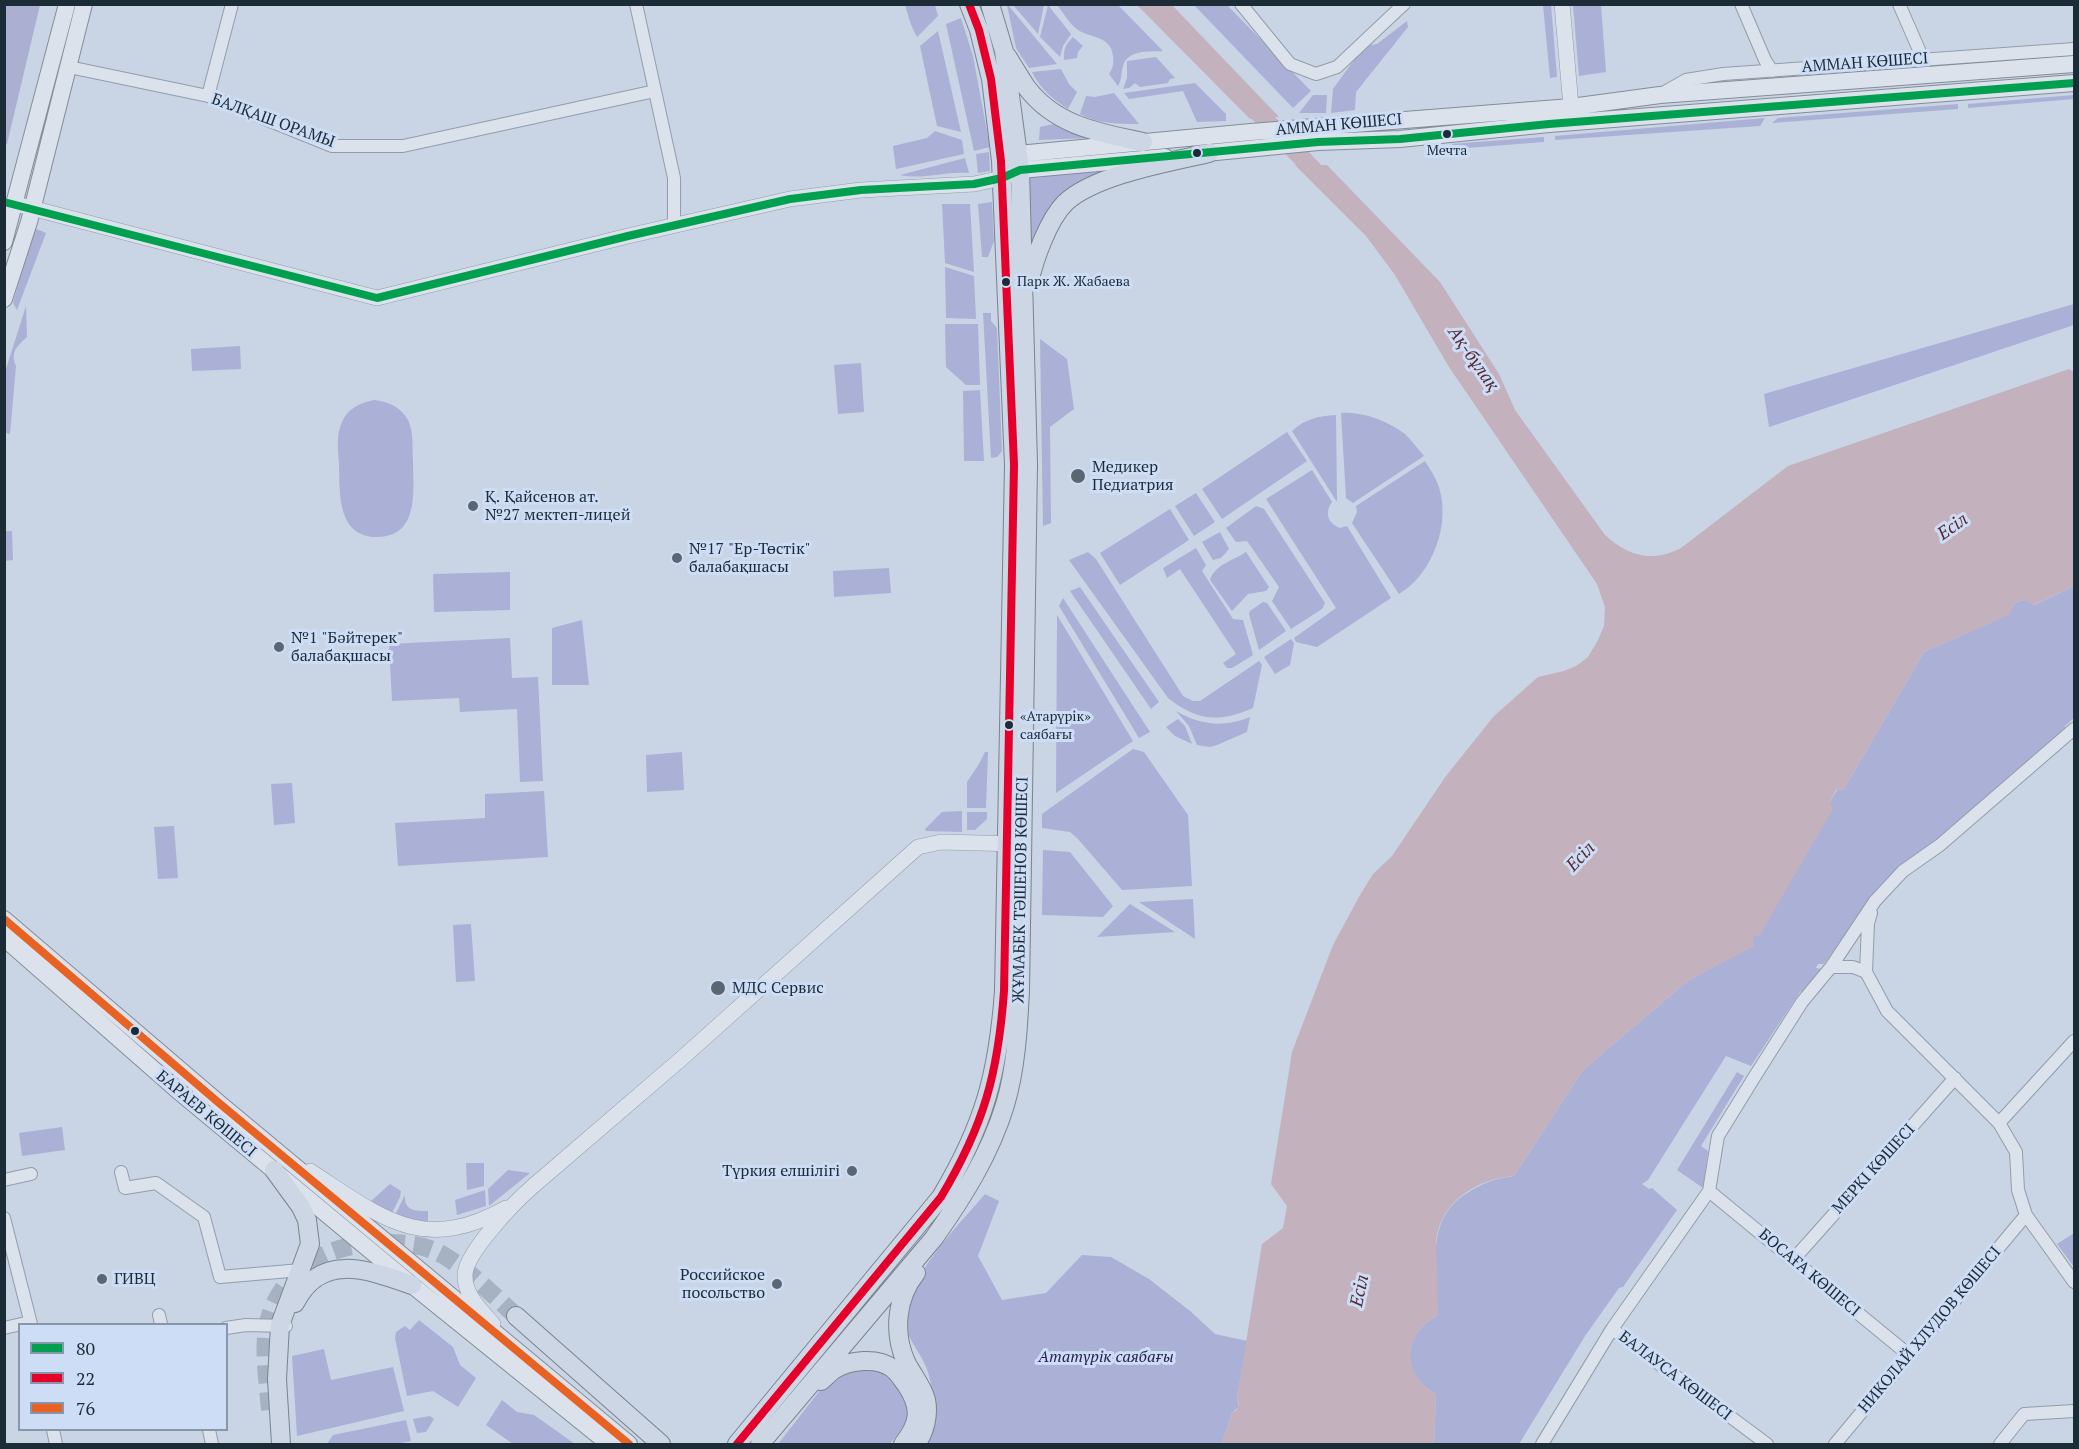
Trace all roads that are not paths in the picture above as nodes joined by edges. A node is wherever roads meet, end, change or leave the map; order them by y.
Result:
1 (67, 4) edge
2 (84, 4) edge
3 (232, 4) edge
4 (636, 4) edge
5 (969, 4) edge
6 (990, 4) edge
7 (1241, 4) edge
8 (1404, 4) edge
9 (1562, 4) edge
10 (1741, 4) edge
11 (1899, 4) edge
12 (2074, 49) edge
13 (1004, 51) junction
14 (1923, 59) junction
15 (2074, 64) edge
16 (69, 67) junction
17 (1772, 71) junction
18 (2074, 83) edge
19 (654, 91) junction
20 (1660, 95) junction
21 (208, 96) junction
22 (1571, 115) junction
23 (1253, 140) junction
24 (1143, 142) junction
25 (1209, 153) junction
26 (1010, 166) junction
27 (10, 203) edge
28 (33, 208) junction
29 (674, 225) junction
30 (4, 242) edge
31 (4, 299) edge
32 (1024, 305) junction
33 (2074, 729) edge
34 (1013, 844) junction
35 (1875, 901) junction
36 (4, 919) edge
37 (10, 941) edge
38 (1831, 967) junction
39 (1866, 972) junction
40 (2074, 1041) edge
41 (1955, 1078) junction
42 (213, 1109) junction
43 (1999, 1123) junction
44 (274, 1148) junction
45 (274, 1170) junction
46 (121, 1172) dead end
47 (31, 1174) dead end
48 (4, 1180) edge
49 (973, 1180) junction
50 (1709, 1191) junction
51 (514, 1203) junction
52 (2026, 1215) junction
53 (4, 1218) edge
54 (9, 1256) edge
55 (1793, 1260) junction
56 (301, 1270) junction
57 (2074, 1282) edge
58 (412, 1285) junction
59 (516, 1316) tunnel mouth
60 (31, 1323) edge
61 (283, 1326) junction
62 (228, 1328) edge
63 (1612, 1329) junction
64 (1909, 1355) junction
65 (527, 1361) junction
66 (270, 1410) tunnel mouth
67 (788, 1410) junction
68 (2074, 1411) edge
69 (272, 1444) edge
70 (281, 1444) edge
71 (290, 1444) edge
72 (609, 1444) edge
73 (629, 1444) edge
74 (661, 1444) edge
75 (736, 1444) edge
76 (760, 1444) edge
77 (903, 1444) edge
78 (916, 1444) edge
79 (1542, 1444) edge
80 (1767, 1444) edge
81 (1835, 1444) edge
82 (2000, 1444) edge

1 - 27 main road
2 - 16 main road
3 - 21 street
4 - 19 street
5 - 26 main road, ЖҰМАБЕК ТӘШЕНОВ КӨШЕСІ
6 - 13 main road, ЖҰМАБЕК ТӘШЕНОВ КӨШЕСІ
7 - 8 street
9 - 22 street
10 - 17 street
11 - 14 street
12 - 14 street, АММАН КӨШЕСІ
13 - 24 main road
13 - 26 main road, ЖҰМАБЕК ТӘШЕНОВ КӨШЕСІ
14 - 17 street, АММАН КӨШЕСІ
15 - 20 main road, АММАН КӨШЕСІ
16 - 21 street, БАЛҚАШ ОРАМЫ
16 - 28 main road
17 - 20 street, АММАН КӨШЕСІ
18 - 22 main road, АММАН КӨШЕСІ
19 - 21 street, БАЛҚАШ ОРАМЫ
19 - 29 street
20 - 22 main road, АММАН КӨШЕСІ
22 - 23 main road, АММАН КӨШЕСІ
23 - 24 main road, АММАН КӨШЕСІ
23 - 25 main road, АММАН КӨШЕСІ
24 - 26 main road, АММАН КӨШЕСІ
25 - 26 main road, АММАН КӨШЕСІ
25 - 32 main road
26 - 29 street
26 - 32 main road, ЖҰМАБЕК ТӘШЕНОВ КӨШЕСІ
26 - 34 main road, ЖҰМАБЕК ТӘШЕНОВ КӨШЕСІ
27 - 28 street
27 - 30 main road
28 - 29 street
28 - 31 main road
32 - 34 main road, ЖҰМАБЕК ТӘШЕНОВ КӨШЕСІ
33 - 35 street
34 - 49 main road, ЖҰМАБЕК ТӘШЕНОВ КӨШЕСІ
34 - 51 street
34 - 75 main road, ЖҰМАБЕК ТӘШЕНОВ КӨШЕСІ
35 - 38 street
35 - 39 street
36 - 37 main road, БАРАЕВ КӨШЕСІ
37 - 42 main road, БАРАЕВ КӨШЕСІ
38 - 39 street
38 - 50 street
39 - 41 street
40 - 43 street
41 - 43 street
41 - 55 street, МЕРКІ КӨШЕСІ
42 - 44 main road, БАРАЕВ КӨШЕСІ
42 - 45 main road, БАРАЕВ КӨШЕСІ
43 - 52 street
44 - 51 street
44 - 65 main road, БАРАЕВ КӨШЕСІ
45 - 56 main road
45 - 58 main road, БАРАЕВ КӨШЕСІ
46 - 56 street
47 - 48 street
49 - 67 main road, ЖҰМАБЕК ТӘШЕНОВ КӨШЕСІ
49 - 78 main road
50 - 55 street, БОСАҒА КӨШЕСІ
50 - 63 street
51 - 65 street
52 - 57 street
52 - 64 street, НИКОЛАЙ ХЛУДОВ КӨШЕСІ
53 - 54 street
54 - 60 street
55 - 64 street, БОСАҒА КӨШЕСІ
56 - 61 main road
58 - 61 main road
58 - 72 main road, БАРАЕВ КӨШЕСІ
59 - 74 main road
61 - 62 street
61 - 70 main road
61 - 71 main road
63 - 79 street
63 - 80 street, БАЛАУСА КӨШЕСІ
64 - 81 street, НИКОЛАЙ ХЛУДОВ КӨШЕСІ
65 - 73 main road, БАРАЕВ КӨШЕСІ
66 - 69 main road
67 - 76 main road, ЖҰМАБЕК ТӘШЕНОВ КӨШЕСІ
67 - 77 main road
68 - 82 street

